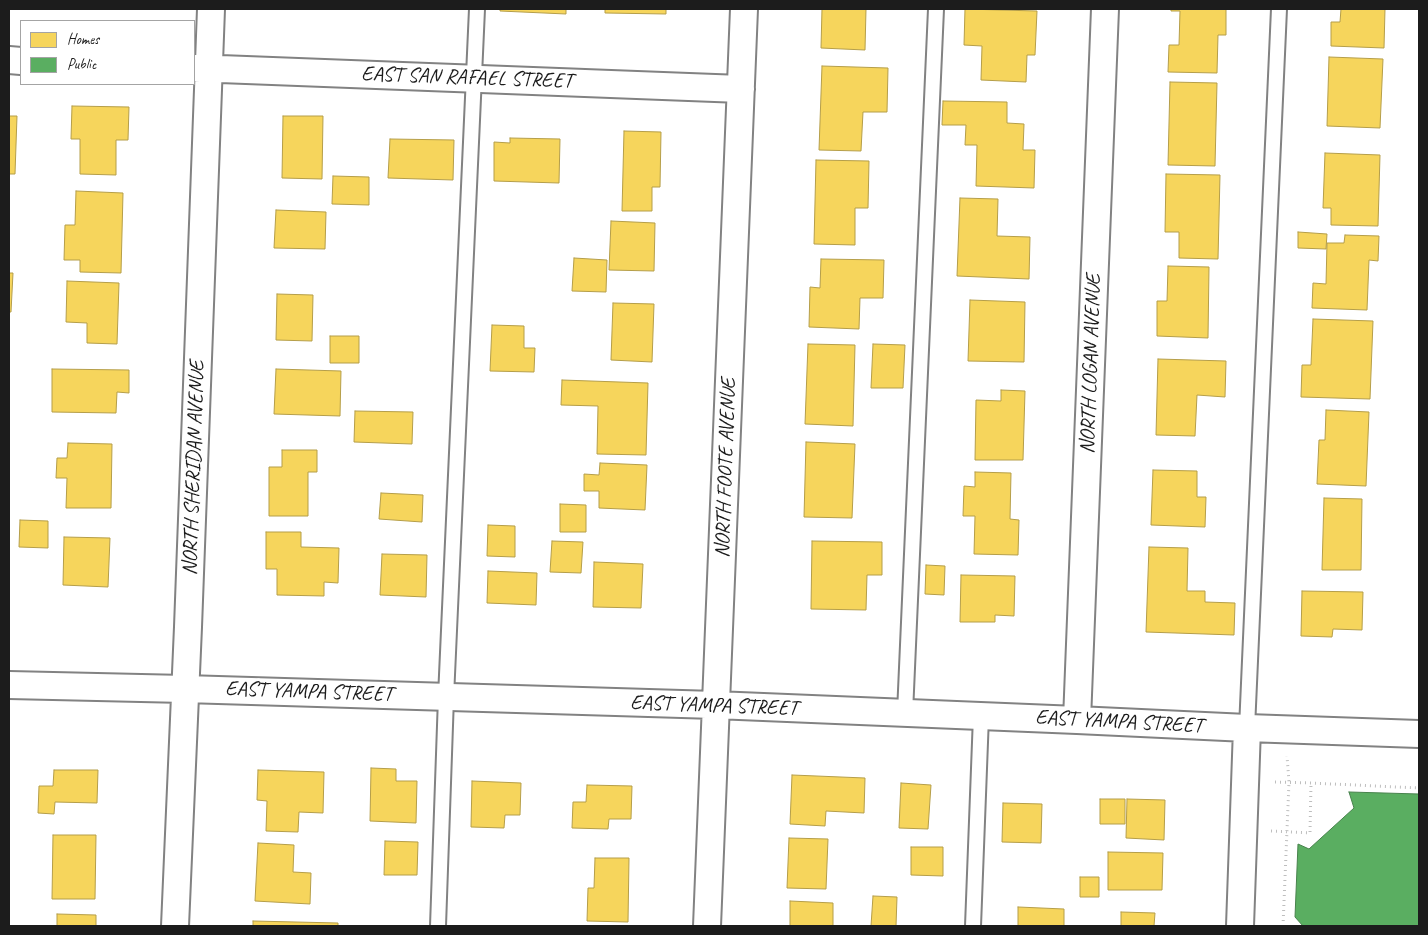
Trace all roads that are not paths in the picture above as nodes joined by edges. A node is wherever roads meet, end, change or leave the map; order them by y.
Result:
1 (212, 9) edge
2 (477, 9) edge
3 (744, 9) edge
4 (936, 9) edge
5 (1105, 9) edge
6 (1279, 9) edge
7 (202, 69) edge
8 (474, 79) junction
9 (741, 89) junction
10 (9, 685) edge
11 (185, 688) junction
12 (446, 697) junction
13 (715, 705) junction
14 (906, 713) junction
15 (980, 716) junction
16 (1078, 720) junction
17 (1247, 728) junction
18 (1419, 734) edge
19 (175, 926) edge
20 (438, 926) edge
21 (707, 926) edge
22 (973, 926) edge
23 (1240, 926) edge

1 - 7 street, NORTH SHERIDAN AVENUE
2 - 8 lane
3 - 9 street, NORTH FOOTE AVENUE
4 - 14 lane
5 - 16 street, NORTH LOGAN AVENUE
6 - 17 lane
7 - 8 street, EAST SAN RAFAEL STREET
7 - 11 street, NORTH SHERIDAN AVENUE
8 - 9 street, EAST SAN RAFAEL STREET
8 - 12 lane
9 - 13 street, NORTH FOOTE AVENUE
10 - 11 street, EAST YAMPA STREET
11 - 12 street, EAST YAMPA STREET
11 - 19 street, NORTH SHERIDAN AVENUE
12 - 13 street, EAST YAMPA STREET
12 - 20 lane
13 - 14 street, EAST YAMPA STREET
13 - 21 street, NORTH FOOTE AVENUE
14 - 15 street, EAST YAMPA STREET
15 - 16 street, EAST YAMPA STREET
15 - 22 lane
16 - 17 street, EAST YAMPA STREET
17 - 18 street, EAST YAMPA STREET
17 - 23 street

